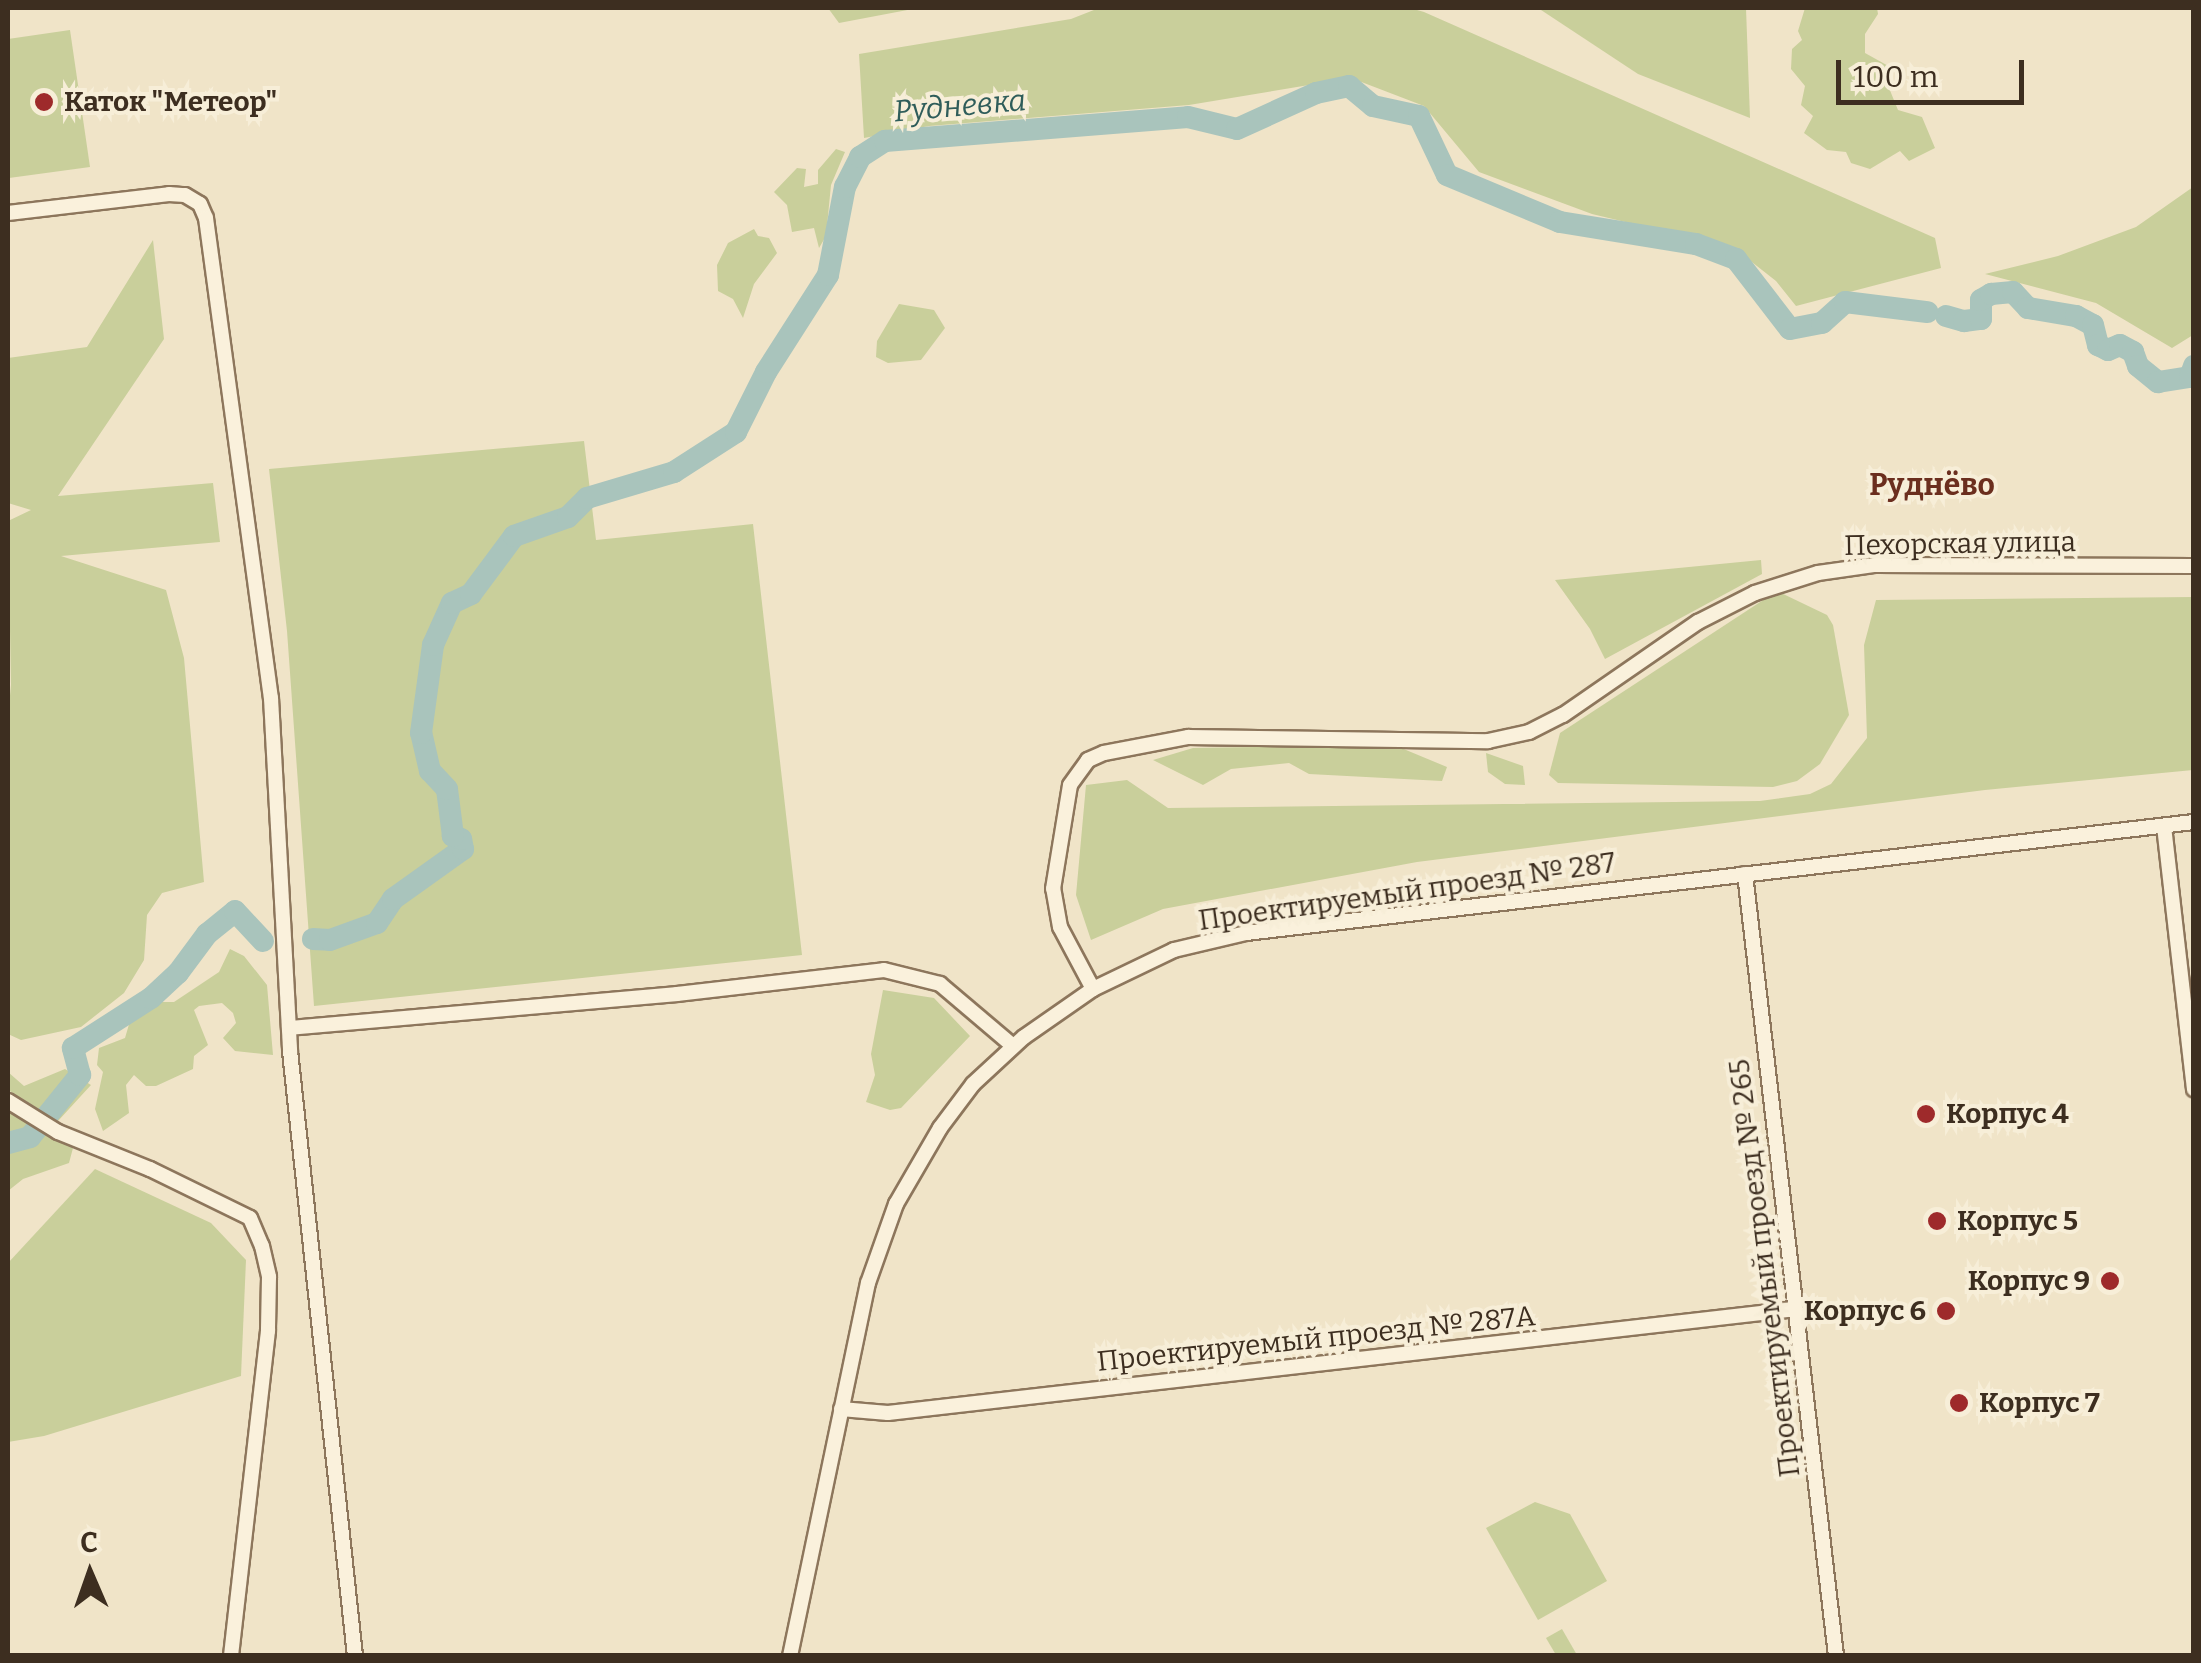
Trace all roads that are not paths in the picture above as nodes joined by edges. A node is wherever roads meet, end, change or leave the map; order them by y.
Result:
1 (8, 213) edge
2 (2194, 566) edge
3 (2194, 822) edge
4 (2164, 826) junction
5 (1746, 874) junction
6 (1092, 990) junction
7 (289, 1028) junction
8 (1013, 1046) junction
9 (2194, 1089) edge
10 (8, 1100) edge
11 (1796, 1309) junction
12 (841, 1409) junction
13 (230, 1656) edge
14 (356, 1656) edge
15 (790, 1656) edge
16 (1836, 1656) edge

1 - 7 street
2 - 6 street, Пехорская улица
3 - 4 street, Проектируемый проезд № 287
4 - 5 street, Проектируемый проезд № 287
4 - 9 street
5 - 6 street, Проектируемый проезд № 287
5 - 11 street, Проектируемый проезд № 265
6 - 8 street, Проектируемый проезд № 287
7 - 8 street
7 - 14 street
8 - 12 street, Проектируемый проезд № 287
10 - 13 street
11 - 12 street, Проектируемый проезд № 287А
11 - 16 street, Проектируемый проезд № 265
12 - 15 street, Проектируемый проезд № 287

